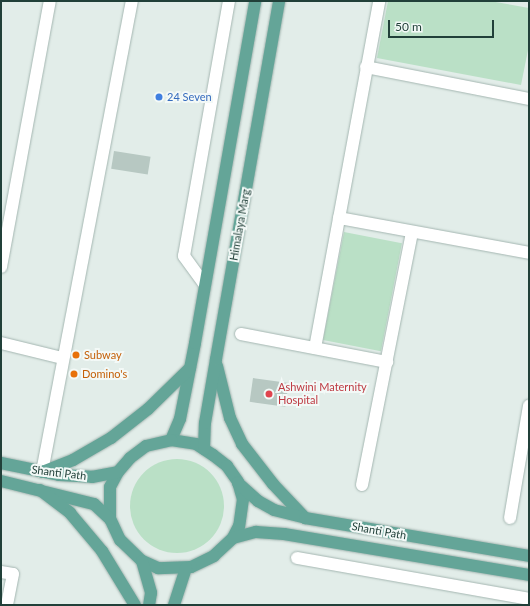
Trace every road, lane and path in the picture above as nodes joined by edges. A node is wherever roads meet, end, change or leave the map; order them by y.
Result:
1 (50, 1) edge
2 (132, 1) edge
3 (229, 1) edge
4 (255, 1) edge
5 (280, 1) edge
6 (380, 1) edge
7 (366, 67) junction
8 (529, 99) edge
9 (339, 218) junction
10 (412, 232) junction
11 (529, 253) edge
12 (1, 267) edge
13 (205, 285) junction
14 (241, 334) dead end
15 (1, 343) edge
16 (315, 348) junction
17 (62, 358) junction
18 (216, 359) junction
19 (387, 362) junction
20 (190, 368) junction
21 (529, 406) edge
22 (171, 440) junction
23 (204, 449) junction
24 (525, 452) edge
25 (1, 464) edge
26 (42, 472) junction
27 (118, 472) junction
28 (1, 481) edge
29 (238, 482) junction
30 (362, 485) dead end
31 (40, 490) junction
32 (305, 518) junction
33 (510, 518) dead end
34 (110, 519) junction
35 (233, 538) junction
36 (529, 556) edge
37 (297, 558) dead end
38 (142, 561) junction
39 (186, 568) junction
40 (1, 572) edge
41 (529, 576) edge
42 (529, 599) edge
43 (7, 605) edge
44 (136, 605) edge
45 (149, 605) edge
46 (174, 605) edge

1 - 12 street
2 - 17 street
3 - 13 street
4 - 13 main road
5 - 18 main road, Himalaya Marg
6 - 7 street
7 - 8 street
7 - 9 street
9 - 10 street
9 - 16 street
10 - 11 street
10 - 19 street
13 - 20 main road
14 - 16 street
15 - 17 street
16 - 19 street
17 - 26 street
18 - 23 main road, Himalaya Marg
18 - 32 main road
19 - 30 street
20 - 22 main road
20 - 26 main road
21 - 24 street
22 - 23 main road
22 - 27 main road
23 - 29 main road
24 - 33 street
25 - 26 main road, Shanti Path
26 - 27 main road, Shanti Path
27 - 34 main road
28 - 31 main road, Shanti Path
29 - 32 main road, Shanti Path
29 - 35 main road
31 - 34 main road, Shanti Path
31 - 44 main road
32 - 36 main road, Shanti Path
34 - 38 main road
35 - 39 main road
35 - 41 main road
37 - 42 street
38 - 39 main road
38 - 45 main road
39 - 46 main road
40 - 43 street

